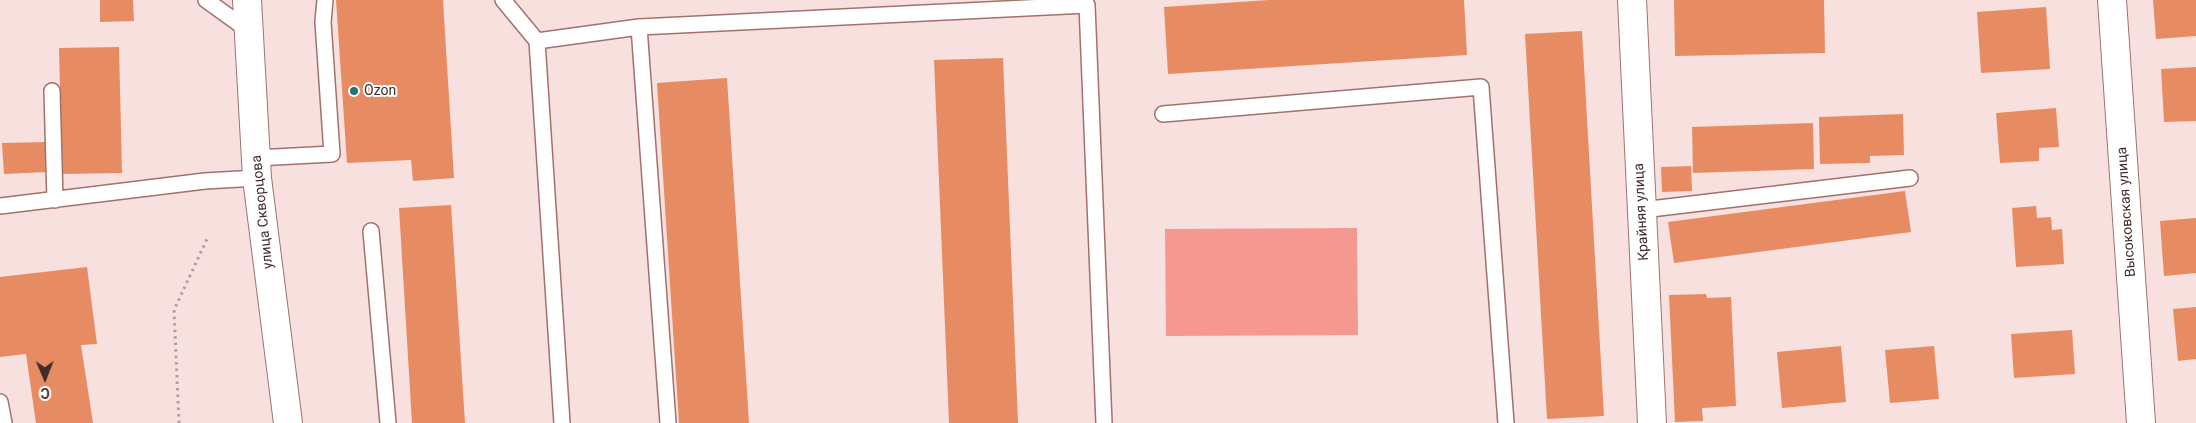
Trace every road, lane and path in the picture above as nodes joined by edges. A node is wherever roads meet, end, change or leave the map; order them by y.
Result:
1 (206, 0) edge
2 (247, 0) edge
3 (325, 0) edge
4 (503, 0) edge
5 (1632, 0) edge
6 (2112, 0) edge
7 (639, 28) junction
8 (249, 31) junction
9 (537, 41) junction
10 (52, 91) dead end
11 (1163, 114) dead end
12 (257, 168) junction
13 (1910, 178) dead end
14 (55, 200) junction
15 (0, 206) edge
16 (1642, 210) junction
17 (371, 231) dead end
18 (208, 237) dead end
19 (0, 402) edge
20 (4, 423) edge
21 (178, 423) edge
22 (288, 423) edge
23 (388, 423) edge
24 (562, 423) edge
25 (668, 423) edge
26 (1104, 423) edge
27 (1506, 423) edge
28 (1652, 423) edge
29 (2141, 423) edge

1 - 8 lane
2 - 8 street, улица Скворцова
3 - 12 lane
4 - 9 lane
5 - 16 street, Крайняя улица
6 - 29 street, Высоковская улица
7 - 9 lane
7 - 25 lane
7 - 26 lane
8 - 12 street, улица Скворцова
9 - 24 lane
10 - 14 lane
11 - 27 lane
12 - 14 lane
12 - 22 street, улица Скворцова
13 - 16 lane
14 - 15 lane
16 - 28 street, Крайняя улица
17 - 23 lane
18 - 21 path
19 - 20 lane

